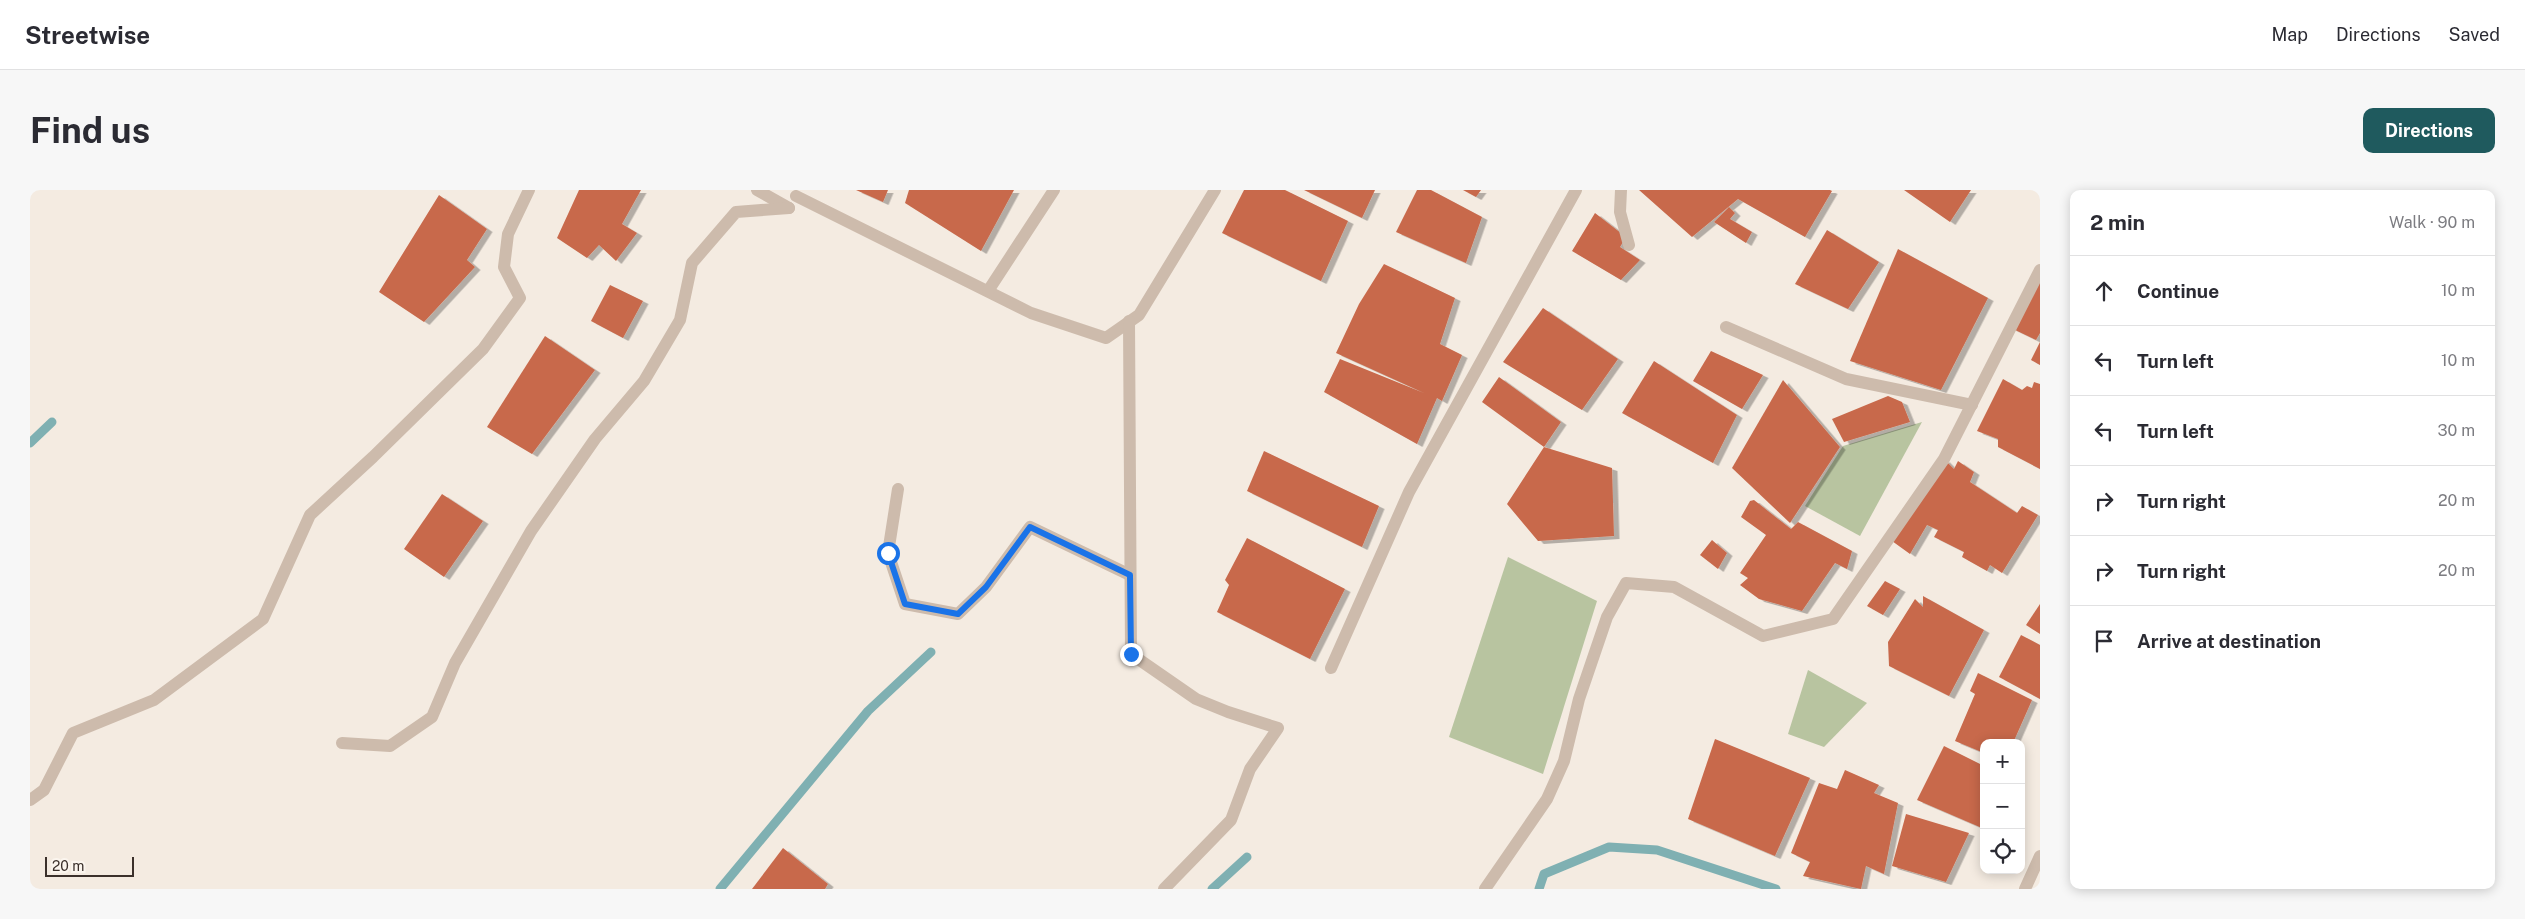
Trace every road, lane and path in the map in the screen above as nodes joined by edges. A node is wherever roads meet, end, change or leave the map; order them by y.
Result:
1 (529, 190) edge
2 (757, 190) edge
3 (1054, 190) edge
4 (1216, 190) edge
5 (1576, 190) edge
6 (1620, 190) edge
7 (799, 193) edge
8 (789, 208) junction
9 (1629, 245) dead end
10 (2040, 270) edge
11 (988, 291) junction
12 (1130, 322) junction
13 (1726, 327) dead end
14 (1972, 405) junction
15 (898, 489) dead end
16 (1130, 575) junction
17 (1331, 668) dead end
18 (342, 743) dead end
19 (30, 800) edge
20 (2040, 856) edge
21 (1164, 889) edge
22 (1486, 889) edge
23 (2025, 889) edge

1 - 19 street
2 - 8 street
3 - 11 street
4 - 12 street
5 - 17 street
6 - 9 street
7 - 8 street
7 - 11 street
8 - 18 street
10 - 14 street
11 - 12 street
12 - 16 street
13 - 14 street
14 - 22 street
15 - 16 street
16 - 21 street
20 - 23 street

